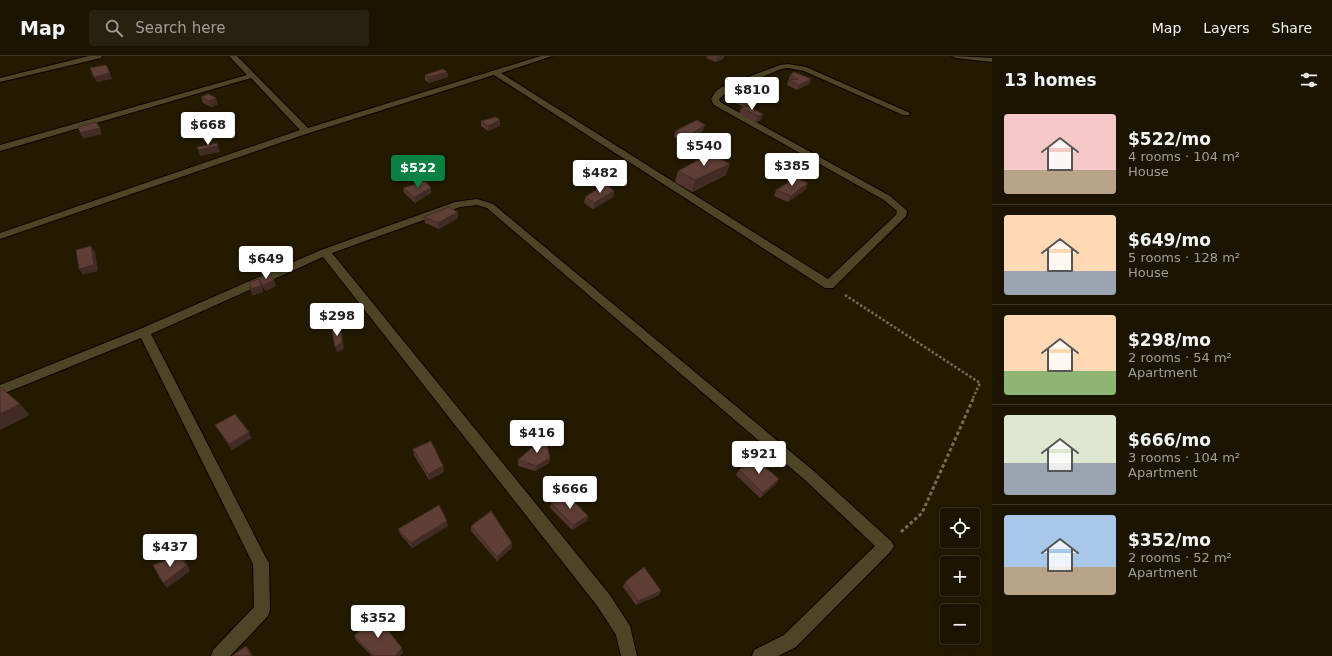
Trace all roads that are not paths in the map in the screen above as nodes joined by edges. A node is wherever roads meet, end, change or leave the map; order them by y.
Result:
1 (98, 56) edge
2 (233, 56) edge
3 (956, 56) edge
4 (542, 57) edge
5 (992, 60) edge
6 (496, 73) junction
7 (251, 76) junction
8 (0, 80) edge
9 (906, 113) dead end
10 (306, 131) junction
11 (0, 148) edge
12 (0, 236) edge
13 (325, 252) junction
14 (144, 332) junction
15 (0, 390) edge
16 (219, 656) edge
17 (629, 656) edge
18 (760, 656) edge

1 - 8 street
2 - 7 street
3 - 5 street
4 - 6 street
6 - 9 street
6 - 10 street
7 - 10 street
7 - 11 street
10 - 12 street
13 - 14 street
13 - 17 street
13 - 18 street
14 - 15 street
14 - 16 street

